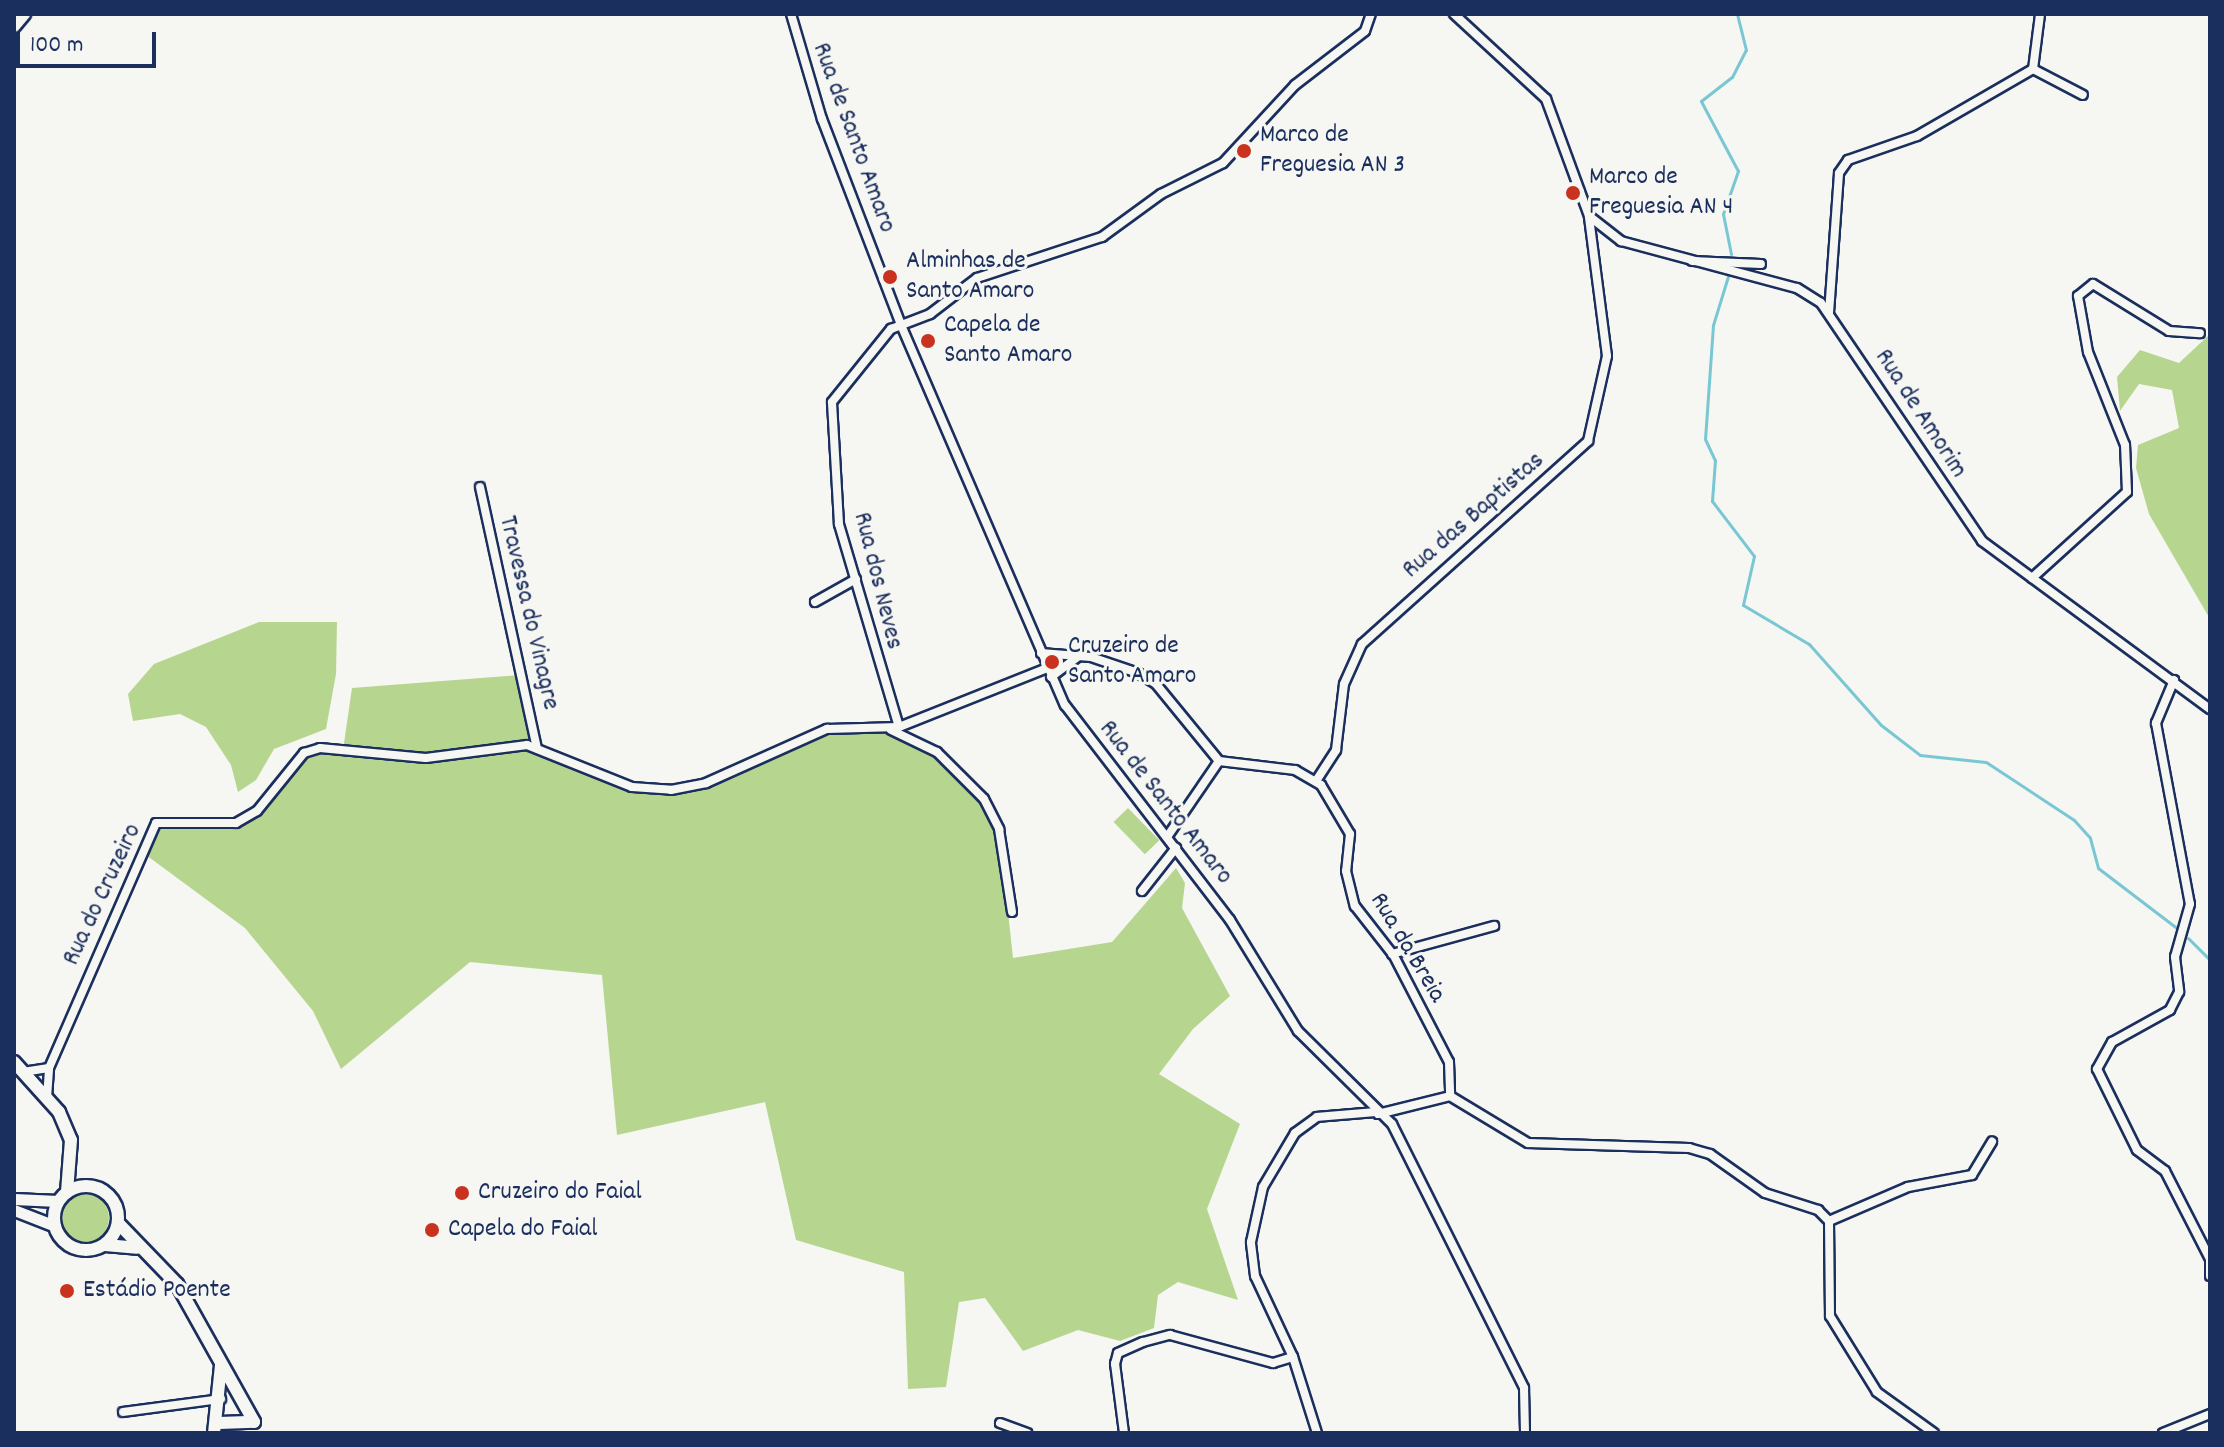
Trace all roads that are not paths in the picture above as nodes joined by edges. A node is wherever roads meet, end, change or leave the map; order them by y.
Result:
1 (24, 14) edge
2 (791, 14) edge
3 (1371, 14) edge
4 (1454, 14) edge
5 (2040, 14) edge
6 (14, 26) edge
7 (2033, 69) junction
8 (2083, 95) dead end
9 (1589, 216) junction
10 (1692, 261) junction
11 (1761, 264) dead end
12 (1829, 313) junction
13 (901, 325) junction
14 (2200, 333) dead end
15 (480, 487) dead end
16 (2032, 578) junction
17 (856, 579) junction
18 (815, 602) dead end
19 (1041, 653) junction
20 (1087, 656) junction
21 (1047, 668) junction
22 (1051, 677) junction
23 (2174, 680) junction
24 (2210, 709) edge
25 (895, 729) junction
26 (537, 748) junction
27 (1219, 761) junction
28 (1316, 781) junction
29 (1167, 837) junction
30 (1176, 848) junction
31 (1142, 891) dead end
32 (1012, 912) dead end
33 (1494, 926) dead end
34 (1392, 954) junction
35 (18, 1067) edge
36 (49, 1068) junction
37 (1450, 1096) junction
38 (47, 1100) junction
39 (1377, 1113) junction
40 (1992, 1142) dead end
41 (75, 1162) junction
42 (91, 1186) junction
43 (63, 1197) junction
44 (14, 1199) edge
45 (14, 1210) edge
46 (1829, 1221) junction
47 (118, 1223) junction
48 (55, 1226) junction
49 (105, 1245) junction
50 (137, 1248) junction
51 (2210, 1276) edge
52 (1293, 1357) junction
53 (221, 1365) junction
54 (241, 1400) junction
55 (221, 1404) junction
56 (123, 1412) dead end
57 (2210, 1414) edge
58 (1000, 1423) dead end
59 (257, 1428) edge
60 (219, 1430) edge
61 (1027, 1433) edge
62 (1124, 1433) edge
63 (1317, 1433) edge
64 (1525, 1433) edge
65 (1934, 1433) edge
66 (2163, 1433) edge

1 - 6 main road
2 - 13 street, Rua de Santo Amaro
3 - 13 street, Rua dos Neves
4 - 9 street, Rua de Amorim
5 - 7 street
7 - 8 street
7 - 12 street
9 - 10 street, Rua de Amorim
9 - 28 street, Rua das Baptistas
10 - 11 street
10 - 12 street, Rua de Amorim
12 - 16 street, Rua de Amorim
13 - 17 street, Rua dos Neves
13 - 19 street, Rua de Santo Amaro
14 - 16 street
15 - 26 street, Travessa do Vinagre
16 - 23 street, Rua de Amorim
17 - 18 street
17 - 25 street, Rua dos Neves
19 - 20 street
19 - 21 street, Rua de Santo Amaro
20 - 22 street
20 - 27 street
21 - 22 street, Rua de Santo Amaro
21 - 25 street, Rua do Cruzeiro
22 - 29 street, Rua de Santo Amaro
23 - 24 street, Rua de Amorim
23 - 51 street
25 - 26 street, Rua do Cruzeiro
25 - 32 street
26 - 36 street, Rua do Cruzeiro
27 - 28 street
27 - 29 street
28 - 34 street, Rua da Breia
29 - 30 street, Rua de Santo Amaro
30 - 31 street
30 - 39 street, Rua de Santo Amaro
33 - 34 street
34 - 37 street, Rua da Breia
35 - 36 street
35 - 38 main road
36 - 38 street, Rua do Cruzeiro
37 - 39 street
37 - 46 street
38 - 41 main road
39 - 52 street
39 - 64 street, Rua de Santo Amaro
40 - 46 street
41 - 42 main road
41 - 43 main road
42 - 43 main road
42 - 47 main road
43 - 44 street
43 - 48 main road
45 - 48 street
46 - 65 street
47 - 49 main road
47 - 50 main road
48 - 49 main road
49 - 50 main road
50 - 53 main road
52 - 62 street
52 - 63 street
53 - 54 main road
53 - 55 main road
54 - 55 main road
54 - 59 main road
54 - 60 main road
55 - 56 street
55 - 60 main road
57 - 66 street
58 - 61 street
59 - 60 main road

